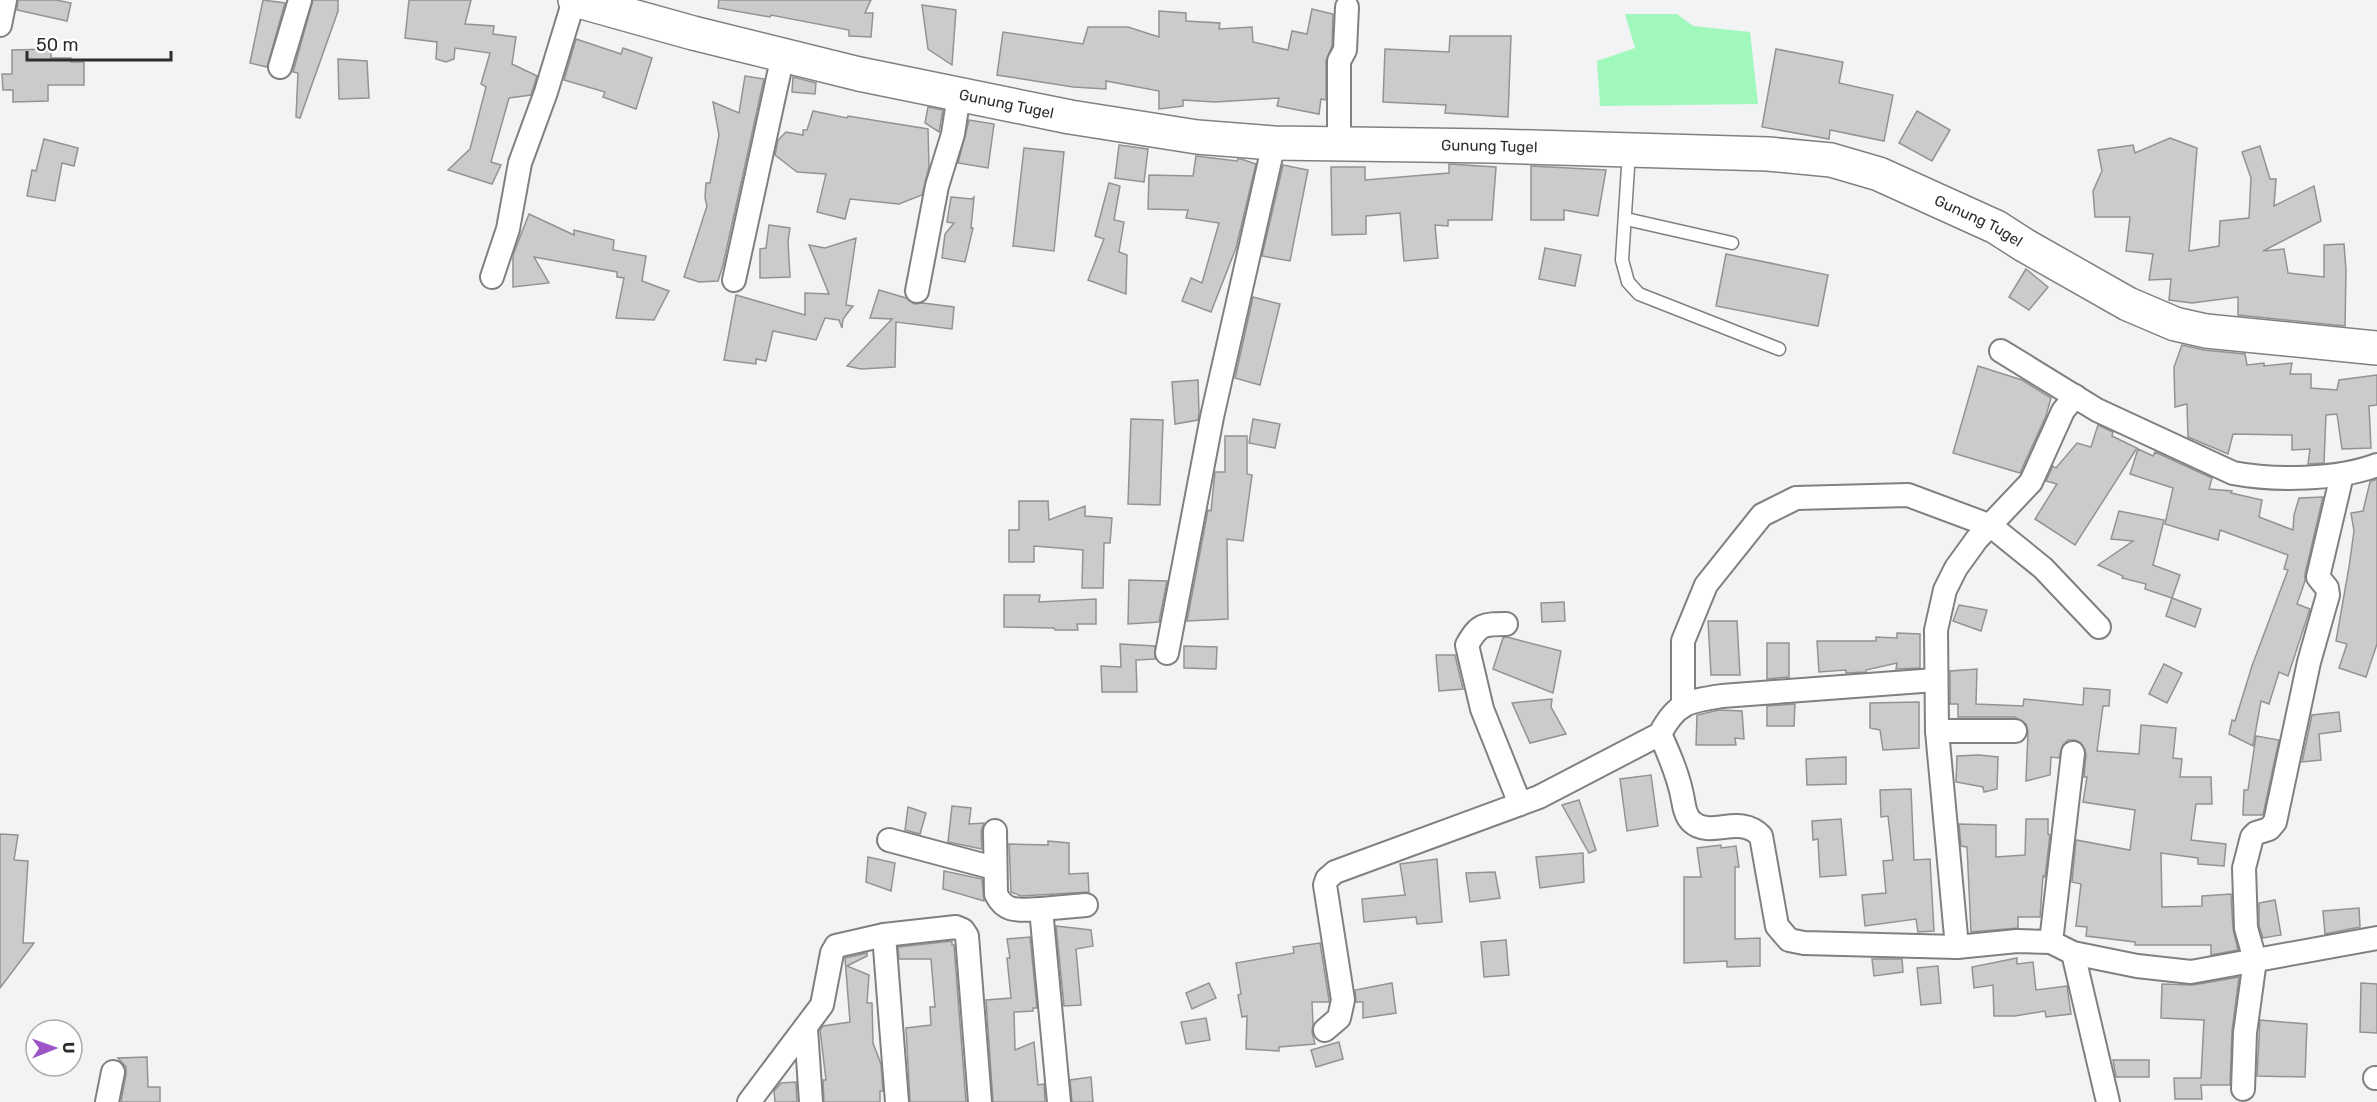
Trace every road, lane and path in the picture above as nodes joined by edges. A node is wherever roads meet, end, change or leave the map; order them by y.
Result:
1 (5, 0) edge
2 (300, 0) edge
3 (575, 0) edge
4 (1347, 7) dead end
5 (0, 25) edge
6 (783, 55) junction
7 (280, 67) dead end
8 (959, 95) junction
9 (1274, 143) junction
10 (1339, 144) junction
11 (1629, 151) junction
12 (1626, 219) junction
13 (1732, 243) dead end
14 (492, 277) dead end
15 (734, 280) dead end
16 (917, 291) dead end
17 (2377, 348) edge
18 (1779, 349) dead end
19 (2001, 351) dead end
20 (2075, 396) junction
21 (2377, 465) edge
22 (2342, 475) junction
23 (1991, 526) junction
24 (1506, 624) dead end
25 (2099, 627) dead end
26 (1167, 653) dead end
27 (1935, 680) junction
28 (1683, 706) junction
29 (1937, 731) junction
30 (2015, 731) dead end
31 (1660, 734) junction
32 (2073, 753) dead end
33 (1520, 804) junction
34 (995, 831) dead end
35 (889, 840) dead end
36 (994, 868) junction
37 (1086, 905) dead end
38 (1041, 909) junction
39 (885, 935) junction
40 (2377, 938) edge
41 (2051, 942) junction
42 (1957, 947) junction
43 (2073, 953) junction
44 (2255, 960) junction
45 (806, 1029) junction
46 (1325, 1030) dead end
47 (112, 1072) dead end
48 (2243, 1089) dead end
49 (107, 1102) edge
50 (749, 1102) edge
51 (811, 1102) edge
52 (897, 1102) edge
53 (980, 1102) edge
54 (1059, 1102) edge
55 (2108, 1102) edge

1 - 5 street
2 - 7 street
3 - 6 main road, Gunung Tugel
3 - 14 street
4 - 10 street
6 - 8 main road, Gunung Tugel
6 - 15 street
8 - 9 main road, Gunung Tugel
8 - 16 street
9 - 10 main road, Gunung Tugel
9 - 26 street
10 - 11 main road, Gunung Tugel
11 - 12 lane
11 - 17 main road, Gunung Tugel
12 - 13 lane
12 - 18 lane
19 - 20 street
20 - 22 street
20 - 23 street
21 - 22 street
22 - 44 street
23 - 25 street
23 - 27 street
23 - 28 street
24 - 33 street
27 - 28 street
27 - 29 street
28 - 31 street
29 - 30 street
29 - 42 street
31 - 33 street
31 - 42 street
32 - 41 street
33 - 46 street
34 - 36 street
35 - 36 street
36 - 38 street
37 - 38 street
38 - 54 street
39 - 45 street
39 - 52 street
39 - 53 street
40 - 44 street
41 - 42 street
41 - 43 street
43 - 44 street
43 - 55 street
44 - 48 street
45 - 50 street
45 - 51 street
47 - 49 street

